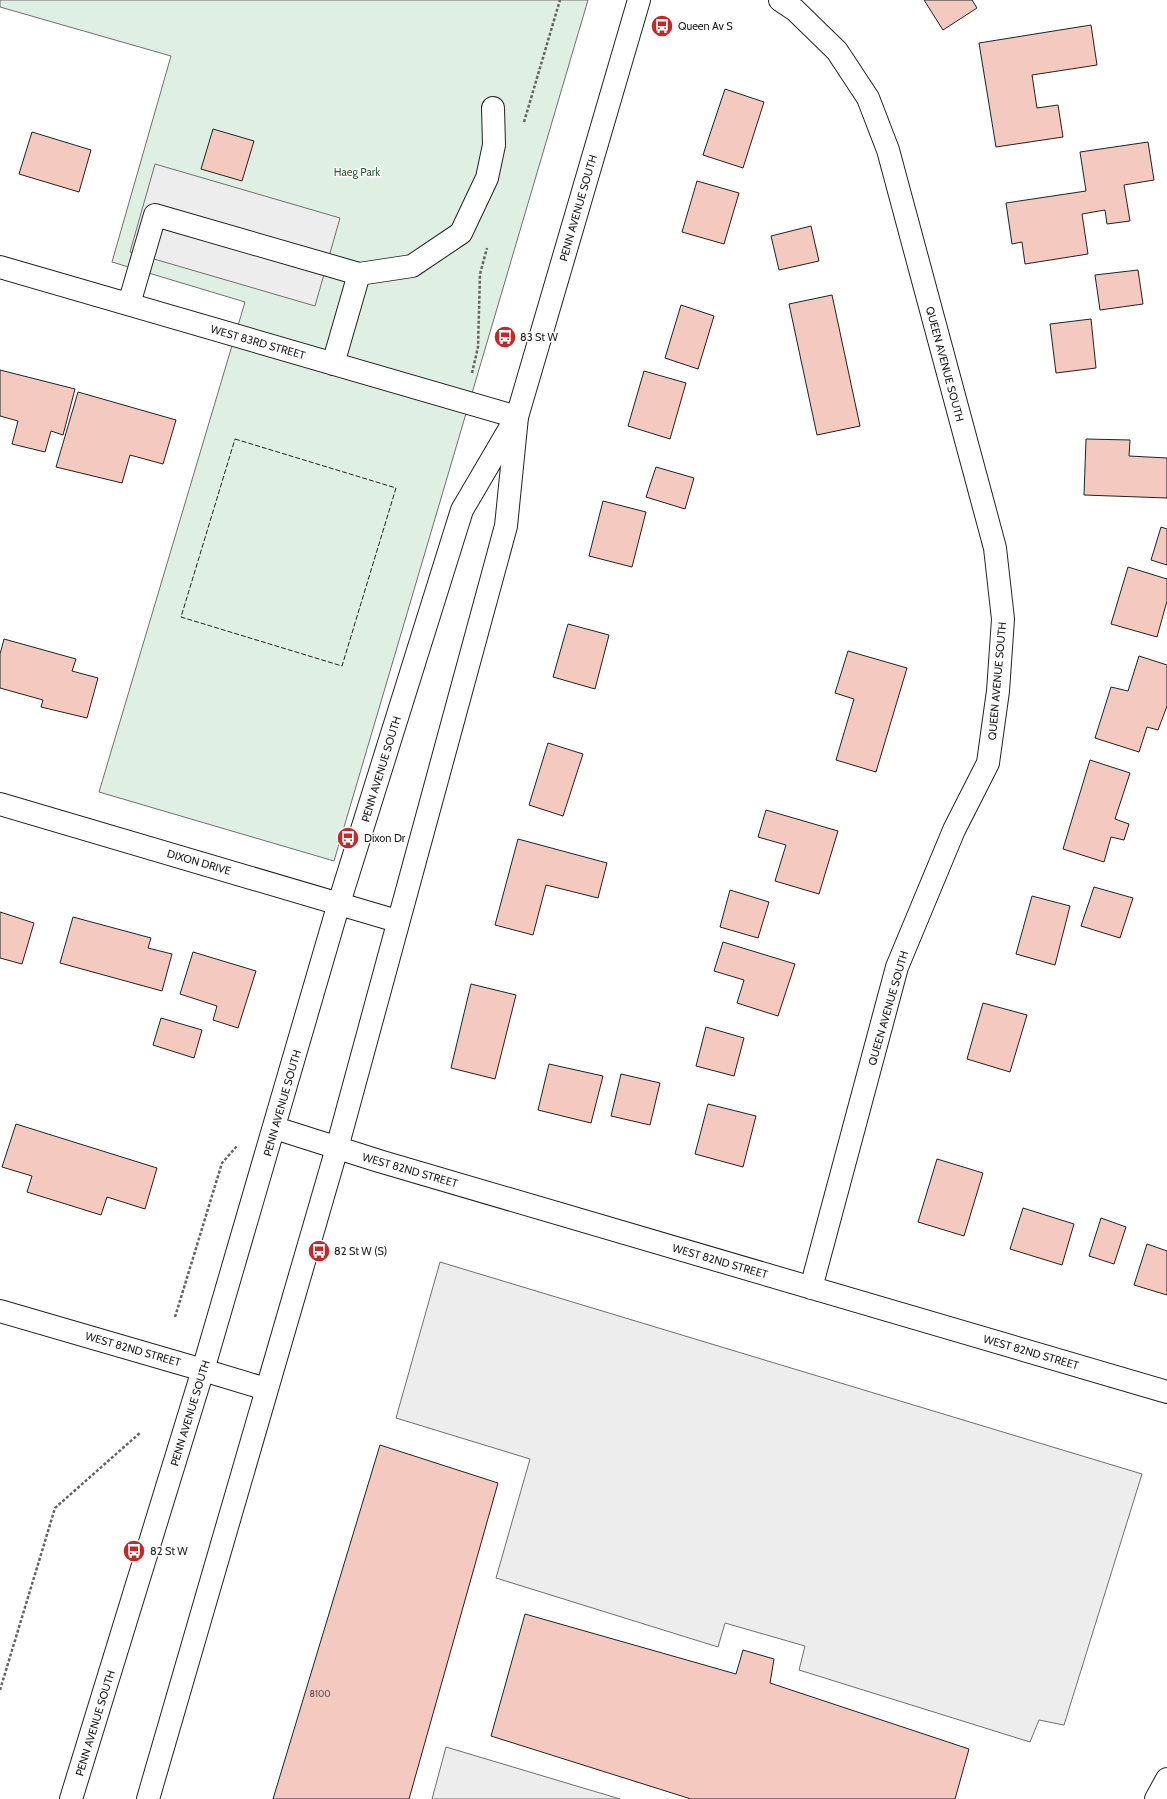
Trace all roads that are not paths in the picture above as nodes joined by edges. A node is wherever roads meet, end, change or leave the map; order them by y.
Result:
1 (639, 0) edge
2 (780, 0) edge
3 (493, 108) dead end
4 (0, 266) edge
5 (359, 274) junction
6 (129, 304) junction
7 (333, 364) junction
8 (517, 417) junction
9 (0, 804) edge
10 (340, 903) junction
11 (397, 921) junction
12 (275, 1128) junction
13 (337, 1148) junction
14 (811, 1288) junction
15 (0, 1311) edge
16 (203, 1370) junction
17 (266, 1389) junction
18 (1167, 1392) edge
19 (1167, 1779) edge
20 (71, 1799) edge
21 (148, 1799) edge
22 (1156, 1799) edge

1 - 8 street, PENN AVENUE SOUTH
2 - 14 street, QUEEN AVENUE SOUTH
3 - 5 street
4 - 6 street, WEST 83RD STREET
5 - 6 street
5 - 7 street
6 - 7 street, WEST 83RD STREET
7 - 8 street, WEST 83RD STREET
8 - 10 street, PENN AVENUE SOUTH
8 - 11 street, PENN AVENUE SOUTH
9 - 10 street, DIXON DRIVE
10 - 11 street, DIXON DRIVE
10 - 12 street, PENN AVENUE SOUTH
11 - 13 street, PENN AVENUE SOUTH
12 - 13 street, WEST 82ND STREET
12 - 16 street, PENN AVENUE SOUTH
13 - 14 street, WEST 82ND STREET
13 - 17 street, PENN AVENUE SOUTH
14 - 18 street, WEST 82ND STREET
15 - 16 street, WEST 82ND STREET
16 - 17 street, WEST 82ND STREET
16 - 20 street, PENN AVENUE SOUTH
17 - 21 street, PENN AVENUE SOUTH
19 - 22 street

